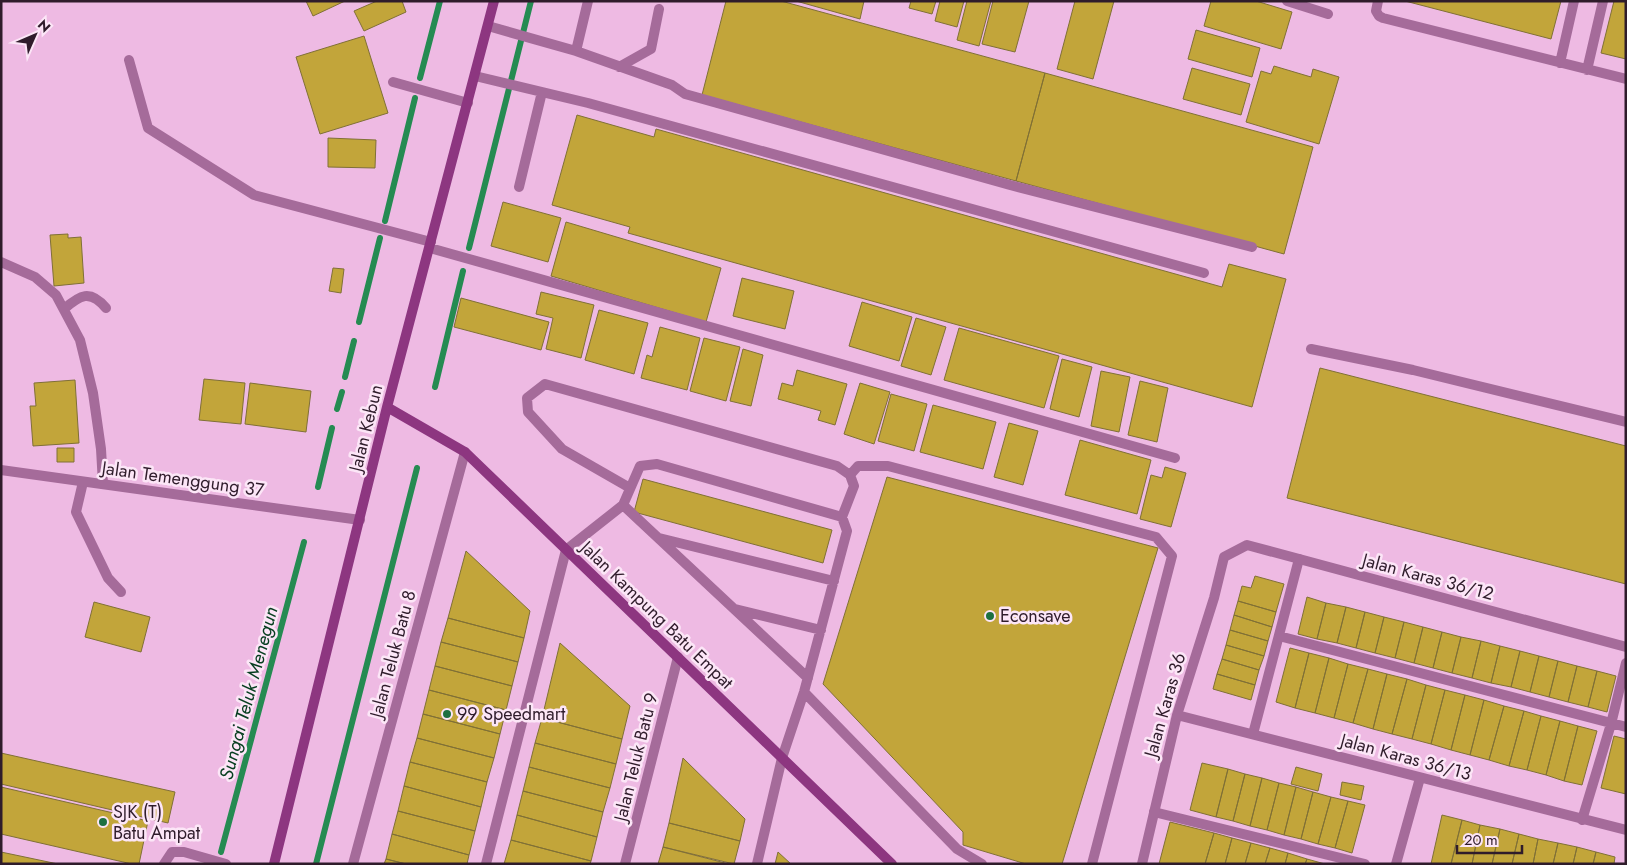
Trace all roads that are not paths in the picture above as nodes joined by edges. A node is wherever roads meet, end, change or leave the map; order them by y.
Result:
1 (494, 1) edge
2 (588, 1) edge
3 (1287, 1) edge
4 (1378, 1) edge
5 (1574, 1) edge
6 (1603, 1) edge
7 (660, 9) dead end
8 (1328, 14) dead end
9 (488, 26) junction
10 (576, 51) junction
11 (129, 60) dead end
12 (1560, 63) junction
13 (619, 67) junction
14 (1586, 70) junction
15 (475, 76) junction
16 (1626, 79) edge
17 (393, 82) dead end
18 (542, 92) junction
19 (468, 103) junction
20 (519, 187) dead end
21 (430, 245) junction
22 (1252, 247) dead end
23 (1, 262) edge
24 (1204, 273) dead end
25 (106, 308) dead end
26 (64, 309) junction
27 (1311, 349) dead end
28 (387, 407) junction
29 (1626, 422) edge
30 (465, 452) junction
31 (1175, 458) dead end
32 (1, 470) edge
33 (850, 475) junction
34 (83, 482) junction
35 (102, 484) junction
36 (630, 488) junction
37 (623, 505) junction
38 (842, 517) junction
39 (360, 520) junction
40 (658, 538) junction
41 (566, 550) junction
42 (1224, 557) joint
43 (1300, 559) junction
44 (834, 581) junction
45 (121, 592) dead end
46 (734, 609) junction
47 (821, 630) junction
48 (1279, 636) junction
49 (1626, 646) edge
50 (678, 658) junction
51 (1626, 663) edge
52 (808, 678) junction
53 (804, 692) junction
54 (1177, 715) junction
55 (1611, 724) junction
56 (1626, 727) edge
57 (1253, 734) junction
58 (782, 758) junction
59 (1420, 778) junction
60 (1154, 812) junction
61 (1582, 820) junction
62 (1626, 830) edge
63 (164, 864) edge
64 (226, 864) edge
65 (274, 864) edge
66 (353, 864) edge
67 (486, 864) edge
68 (625, 864) edge
69 (757, 864) edge
70 (892, 864) edge
71 (982, 864) edge
72 (1092, 864) edge
73 (1142, 864) edge
74 (1365, 864) edge
75 (1396, 864) edge

1 - 9 main road, Jalan Kebun
2 - 10 street
3 - 8 street
4 - 12 street
5 - 12 street
6 - 14 street
7 - 13 street
9 - 10 street
9 - 15 main road, Jalan Kebun
10 - 13 street
11 - 21 street
12 - 14 street
13 - 22 street
14 - 16 street
15 - 18 street
15 - 19 main road, Jalan Kebun
17 - 19 street
18 - 20 street
18 - 24 street
19 - 21 main road, Jalan Kebun
21 - 28 main road, Jalan Kebun
21 - 31 street
23 - 26 street
25 - 26 street
26 - 35 street
27 - 29 street
28 - 30 main road, Jalan Kampung Batu Empat
28 - 39 main road, Jalan Kebun
30 - 41 main road, Jalan Kampung Batu Empat
30 - 66 street, Jalan Teluk Batu 8
32 - 34 street, Jalan Temenggung 37
33 - 36 street
33 - 38 street
33 - 72 street
34 - 35 street, Jalan Temenggung 37
34 - 45 street
35 - 39 street, Jalan Temenggung 37
36 - 37 street
36 - 38 street
37 - 40 street
37 - 41 street
38 - 44 street
39 - 65 main road, Jalan Kebun
40 - 44 street
40 - 46 street
41 - 50 main road, Jalan Kampung Batu Empat
41 - 67 street
42 - 43 street, Jalan Karas 36/12
42 - 54 street, Jalan Karas 36
43 - 48 street
43 - 49 street, Jalan Karas 36/12
44 - 47 street
46 - 47 street
46 - 52 street
47 - 52 street
48 - 55 street
48 - 57 street
50 - 58 main road, Jalan Kampung Batu Empat
50 - 68 street, Jalan Teluk Batu 9
51 - 55 street
52 - 53 street
53 - 58 street
53 - 71 street
54 - 57 street, Jalan Karas 36/13
54 - 60 street, Jalan Karas 36
55 - 56 street
55 - 61 street
57 - 59 street, Jalan Karas 36/13
58 - 69 street
58 - 70 main road, Jalan Kampung Batu Empat
59 - 61 street, Jalan Karas 36/13
59 - 75 street
60 - 73 street, Jalan Karas 36
60 - 74 street
61 - 62 street, Jalan Karas 36/13
63 - 64 street

